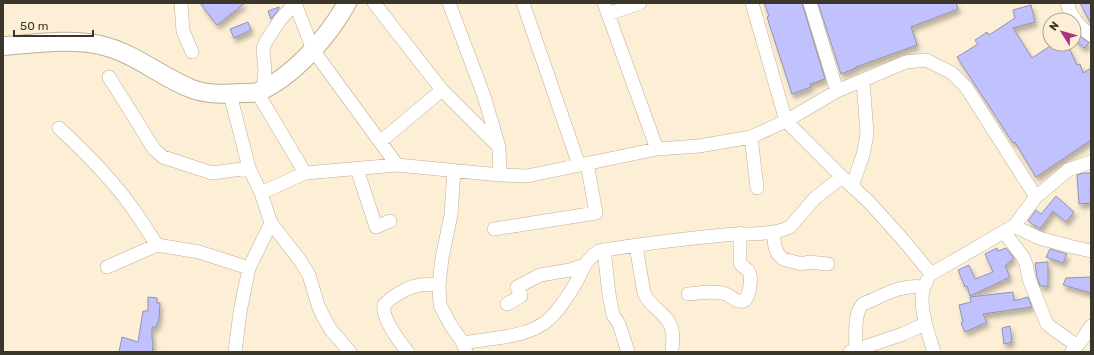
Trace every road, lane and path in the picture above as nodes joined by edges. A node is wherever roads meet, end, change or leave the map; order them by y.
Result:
1 (180, 3) edge
2 (295, 3) edge
3 (347, 3) edge
4 (374, 3) edge
5 (449, 3) edge
6 (523, 3) edge
7 (640, 3) edge
8 (752, 3) edge
9 (810, 3) edge
10 (1067, 3) edge
11 (606, 8) edge
12 (1091, 35) edge
13 (3, 46) edge
14 (312, 50) junction
15 (192, 52) dead end
16 (109, 77) dead end
17 (863, 80) junction
18 (442, 90) junction
19 (837, 90) junction
20 (260, 91) junction
21 (230, 94) junction
22 (786, 121) junction
23 (59, 128) dead end
24 (752, 136) junction
25 (380, 142) junction
26 (499, 147) junction
27 (657, 149) junction
28 (1091, 162) edge
29 (583, 164) junction
30 (397, 165) junction
31 (249, 168) junction
32 (357, 169) junction
33 (454, 170) junction
34 (305, 173) junction
35 (500, 175) junction
36 (842, 177) junction
37 (852, 186) junction
38 (758, 188) dead end
39 (261, 193) junction
40 (1036, 197) junction
41 (390, 221) dead end
42 (271, 223) junction
43 (494, 229) dead end
44 (1009, 229) junction
45 (773, 232) junction
46 (740, 233) junction
47 (157, 245) junction
48 (636, 246) junction
49 (604, 250) junction
50 (1091, 251) edge
51 (828, 264) dead end
52 (585, 265) junction
53 (107, 267) dead end
54 (249, 268) junction
55 (931, 274) junction
56 (439, 285) junction
57 (922, 287) junction
58 (688, 294) dead end
59 (507, 304) dead end
60 (925, 324) junction
61 (1091, 326) edge
62 (465, 347) edge
63 (1074, 349) edge
64 (348, 351) edge
65 (853, 351) edge
66 (235, 352) edge
67 (408, 352) edge
68 (628, 352) edge
69 (672, 352) edge
70 (934, 352) edge

1 - 15 street
2 - 14 street
2 - 20 street
3 - 14 street
4 - 18 street
5 - 26 street
6 - 29 street
7 - 11 street
8 - 22 street
9 - 19 street
10 - 12 street
11 - 27 street
13 - 21 street
14 - 20 street
14 - 25 street
16 - 31 street
17 - 19 street
17 - 37 street
17 - 40 street
18 - 25 street
18 - 26 street
19 - 22 street
20 - 21 street
20 - 34 street
21 - 31 street
22 - 24 street
22 - 36 street
23 - 47 street
24 - 27 street
24 - 38 street
25 - 30 street
26 - 35 street
27 - 29 street
28 - 40 street
29 - 35 street
29 - 43 street
30 - 32 street
30 - 33 street
31 - 39 street
32 - 34 street
32 - 41 street
33 - 35 street
33 - 56 street
34 - 39 street
36 - 37 street
36 - 45 street
37 - 55 street
39 - 42 street
40 - 44 street
42 - 54 street
42 - 64 street
44 - 50 street
44 - 55 street
44 - 63 street
45 - 46 street
45 - 51 street
46 - 48 street
46 - 58 street
47 - 53 street
47 - 54 street
48 - 49 street
48 - 69 street
49 - 52 street
49 - 68 street
52 - 59 street
52 - 62 street
54 - 66 street
55 - 57 street
56 - 62 street
56 - 67 street
57 - 60 street
57 - 65 street
60 - 65 street
60 - 70 street
61 - 63 street

